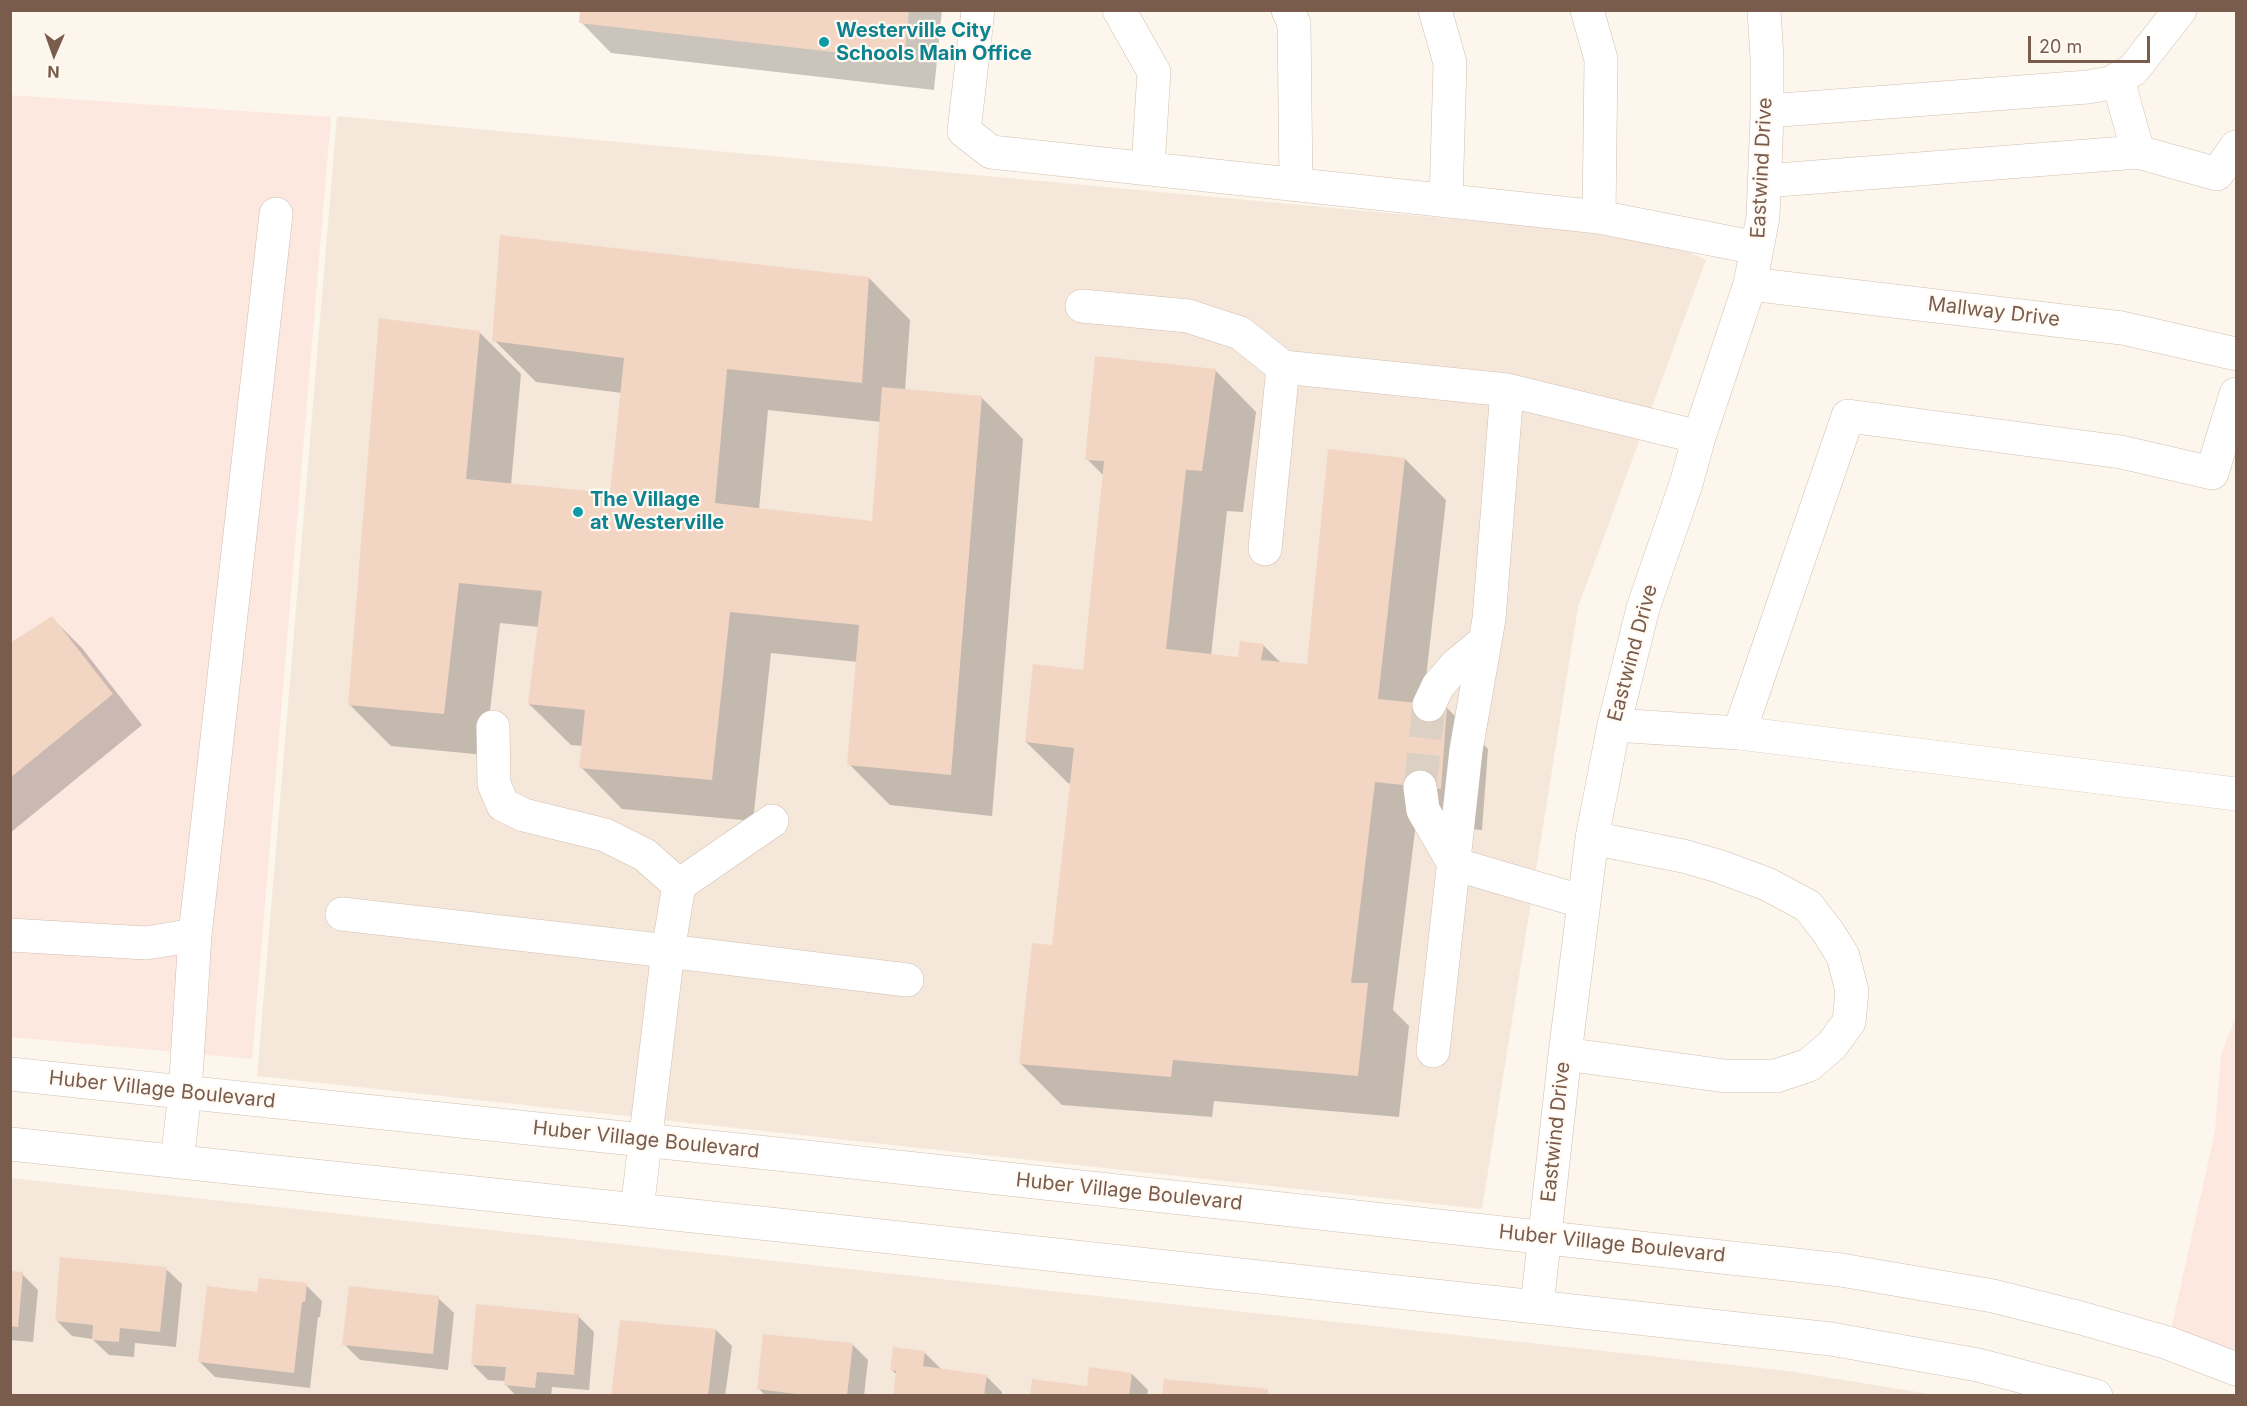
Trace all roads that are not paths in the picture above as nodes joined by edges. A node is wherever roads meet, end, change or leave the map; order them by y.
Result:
1 (978, 10) edge
2 (1119, 10) edge
3 (1288, 10) edge
4 (1435, 10) edge
5 (1587, 10) edge
6 (1764, 10) edge
7 (2180, 10) edge
8 (2118, 80) junction
9 (1767, 111) junction
10 (2236, 147) edge
11 (2138, 152) junction
12 (1148, 167) junction
13 (2227, 180) edge
14 (1764, 181) junction
15 (1296, 183) junction
16 (1446, 201) junction
17 (276, 214) dead end
18 (1599, 217) junction
19 (1757, 248) junction
20 (1750, 284) junction
21 (1082, 306) dead end
22 (2236, 354) edge
23 (1283, 367) junction
24 (1507, 390) junction
25 (2236, 394) edge
26 (1699, 437) junction
27 (2224, 478) edge
28 (1265, 549) dead end
29 (1484, 642) junction
30 (1429, 705) tunnel mouth
31 (1614, 725) junction
32 (493, 727) dead end
33 (1739, 733) junction
34 (1420, 787) tunnel mouth
35 (2236, 794) edge
36 (772, 821) dead end
37 (1592, 838) junction
38 (1454, 864) junction
39 (679, 885) junction
40 (1584, 902) junction
41 (342, 914) dead end
42 (10, 935) edge
43 (195, 935) junction
44 (668, 951) junction
45 (907, 980) dead end
46 (1433, 1051) dead end
47 (1565, 1054) junction
48 (10, 1074) edge
49 (185, 1093) junction
50 (645, 1140) junction
51 (10, 1144) edge
52 (177, 1162) junction
53 (637, 1210) junction
54 (1545, 1236) junction
55 (1537, 1306) junction
56 (2236, 1369) edge
57 (2096, 1395) edge

1 - 12 street
2 - 12 street
3 - 15 street
4 - 16 street
5 - 18 street
6 - 9 street, Eastwind Drive
7 - 8 street
8 - 9 street
8 - 11 street
9 - 14 street, Eastwind Drive
10 - 13 street
11 - 13 street
11 - 14 street
12 - 15 street
14 - 19 street, Eastwind Drive
15 - 16 street
16 - 18 street
17 - 43 street
18 - 19 street
19 - 20 street, Eastwind Drive
20 - 22 street, Mallway Drive
20 - 26 street, Eastwind Drive
21 - 23 street
23 - 24 street
23 - 28 street
24 - 26 street
24 - 29 street
25 - 27 street
26 - 31 street, Eastwind Drive
27 - 33 street
29 - 30 street
29 - 38 street
31 - 33 street
31 - 37 street, Eastwind Drive
32 - 39 street
33 - 35 street
34 - 38 street
36 - 39 street
37 - 40 street, Eastwind Drive
37 - 47 street
38 - 40 street
38 - 46 street
39 - 44 street
40 - 47 street, Eastwind Drive
41 - 44 street
42 - 43 street
43 - 49 street
44 - 45 street
44 - 50 street
47 - 54 street, Eastwind Drive
48 - 49 street, Huber Village Boulevard
49 - 50 street, Huber Village Boulevard
49 - 52 street
50 - 53 street
50 - 54 street, Huber Village Boulevard
51 - 52 street
52 - 53 street
53 - 55 street
54 - 55 street, Eastwind Drive
54 - 56 street, Huber Village Boulevard
55 - 57 street

